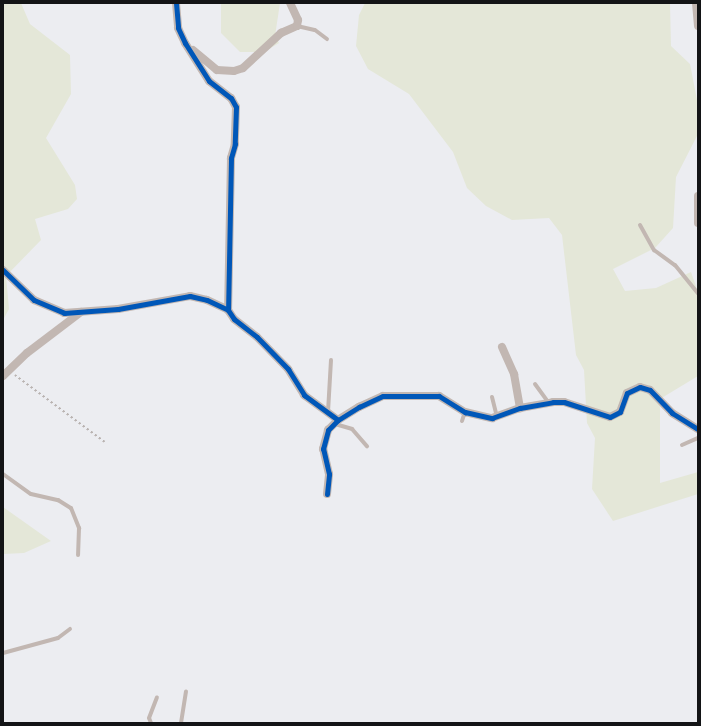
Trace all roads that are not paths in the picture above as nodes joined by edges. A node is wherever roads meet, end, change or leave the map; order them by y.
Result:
1 (176, 3) edge
2 (290, 3) edge
3 (696, 3) edge
4 (297, 26) junction
5 (698, 26) edge
6 (327, 39) dead end
7 (185, 43) junction
8 (698, 196) edge
9 (698, 223) edge
10 (640, 224) dead end
11 (3, 270) edge
12 (698, 293) edge
13 (228, 310) junction
14 (81, 312) junction
15 (502, 347) dead end
16 (331, 360) dead end
17 (6, 373) edge
18 (535, 384) dead end
19 (492, 396) dead end
20 (549, 403) junction
21 (520, 408) junction
22 (328, 412) junction
23 (465, 412) junction
24 (497, 417) junction
25 (462, 421) dead end
26 (336, 422) junction
27 (698, 430) edge
28 (698, 438) edge
29 (682, 445) dead end
30 (367, 446) dead end
31 (3, 474) edge
32 (327, 494) dead end
33 (78, 554) dead end
34 (70, 629) dead end
35 (3, 653) edge
36 (186, 691) dead end
37 (157, 698) dead end
38 (151, 723) edge
39 (181, 723) edge

1 - 7 street
2 - 4 street
3 - 5 street
4 - 6 lane
4 - 7 street
7 - 13 street
8 - 9 street
10 - 12 lane
11 - 14 street
13 - 14 street
13 - 22 street
14 - 17 street
15 - 21 street
16 - 22 lane
18 - 20 lane
19 - 24 lane
20 - 21 street
20 - 27 street
21 - 24 street
22 - 26 street
23 - 24 street
23 - 25 lane
23 - 26 street
26 - 30 lane
26 - 32 street
28 - 29 lane
31 - 33 lane
34 - 35 lane
36 - 39 lane
37 - 38 lane

